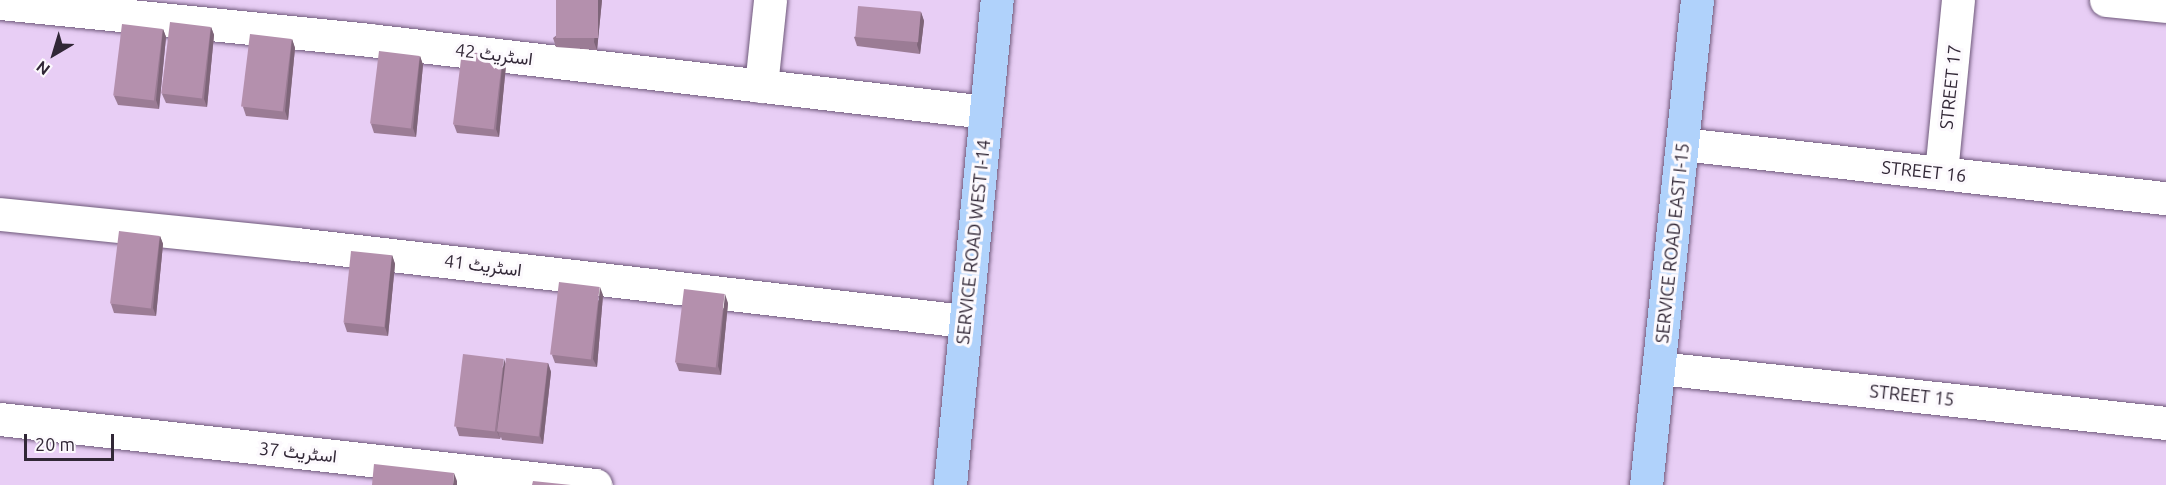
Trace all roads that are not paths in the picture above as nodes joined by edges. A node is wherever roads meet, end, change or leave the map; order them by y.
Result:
1 (770, 0) edge
2 (997, 0) edge
3 (1697, 0) edge
4 (1958, 0) edge
5 (2106, 0) edge
6 (0, 3) edge
7 (2166, 6) edge
8 (761, 86) junction
9 (987, 112) junction
10 (1682, 144) junction
11 (1941, 173) junction
12 (2166, 198) edge
13 (0, 214) edge
14 (965, 321) junction
15 (1659, 368) junction
16 (0, 419) edge
17 (2166, 423) edge
18 (595, 485) edge
19 (950, 485) edge
20 (1646, 485) edge

1 - 8 street
2 - 9 main road, SERVICE ROAD WEST I-14
3 - 10 main road, SERVICE ROAD EAST I-15
4 - 11 street, STREET 17
5 - 7 street
6 - 8 street, اسٹریٹ 42
8 - 9 street, اسٹریٹ 42
9 - 14 main road, SERVICE ROAD WEST I-14
10 - 11 street, STREET 16
10 - 15 main road, SERVICE ROAD EAST I-15
11 - 12 street, STREET 16
13 - 14 street, اسٹریٹ 41
14 - 19 main road, SERVICE ROAD WEST I-14
15 - 17 street, STREET 15
15 - 20 main road, SERVICE ROAD EAST I-15
16 - 18 street, اسٹریٹ 37

